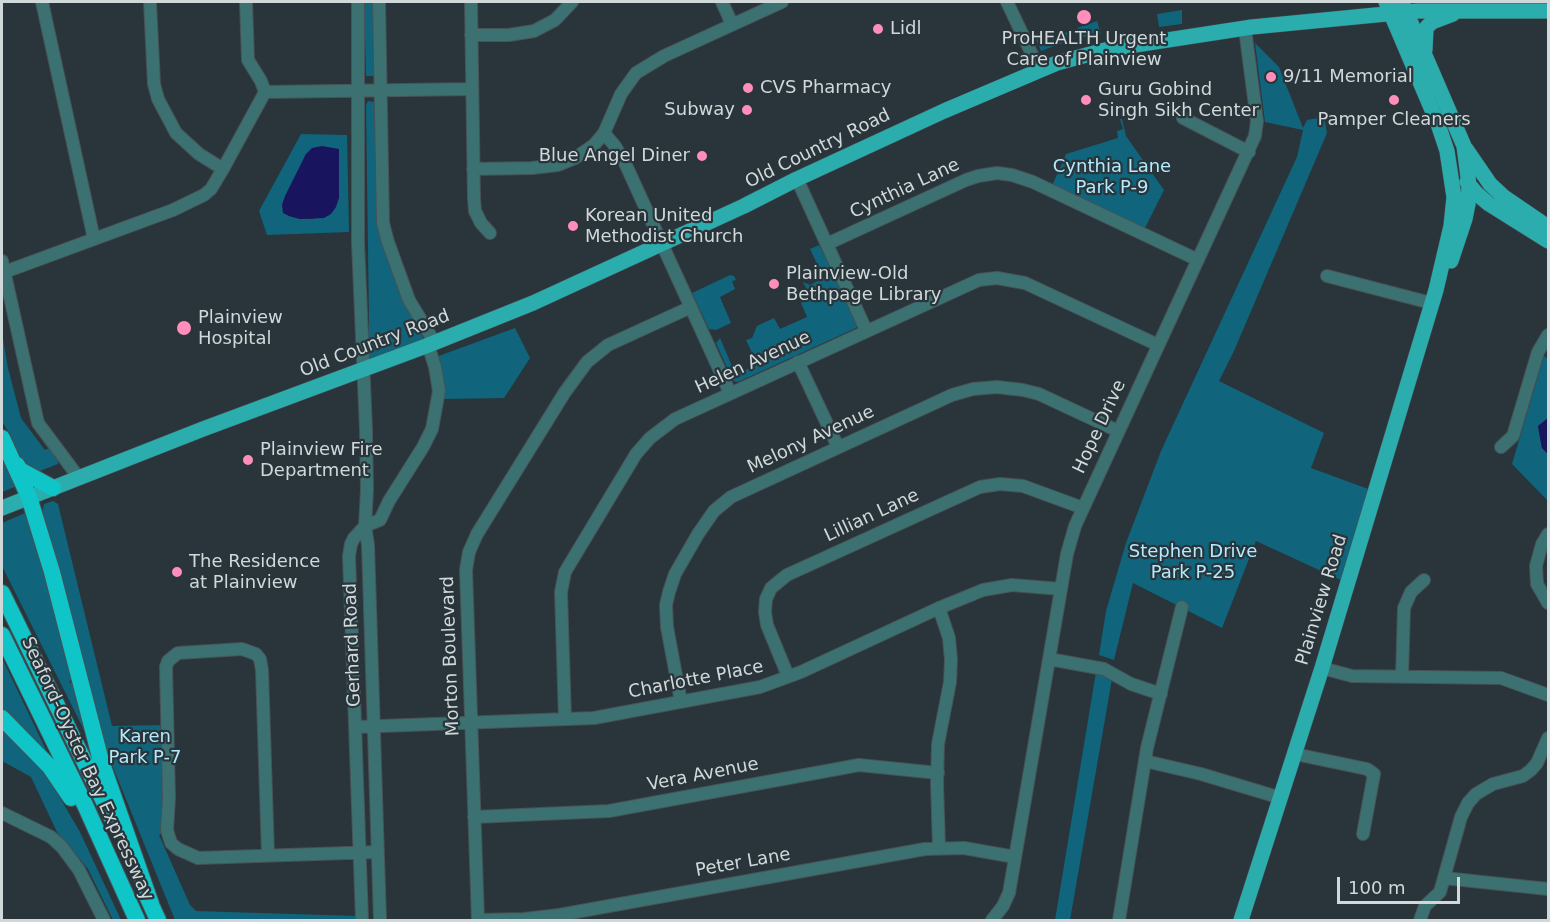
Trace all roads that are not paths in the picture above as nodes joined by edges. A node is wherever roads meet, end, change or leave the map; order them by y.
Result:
1 (42, 2) edge
2 (150, 2) edge
3 (246, 2) edge
4 (358, 2) edge
5 (379, 2) edge
6 (471, 2) edge
7 (572, 2) edge
8 (722, 2) edge
9 (782, 2) edge
10 (1007, 2) edge
11 (1369, 2) edge
12 (1396, 7) edge
13 (1462, 11) junction
14 (1548, 11) edge
15 (1333, 20) junction
16 (732, 24) junction
17 (1245, 28) junction
18 (471, 35) junction
19 (1426, 59) junction
20 (1039, 69) junction
21 (472, 88) junction
22 (359, 90) junction
23 (380, 90) junction
24 (265, 92) junction
25 (1183, 118) dead end
26 (1453, 118) junction
27 (1438, 124) junction
28 (604, 133) junction
29 (1464, 146) junction
30 (1447, 151) junction
31 (1249, 152) junction
32 (223, 169) junction
33 (473, 169) junction
34 (797, 178) junction
35 (1469, 185) junction
36 (1454, 196) junction
37 (1504, 205) junction
38 (1465, 219) junction
39 (1548, 227) edge
40 (490, 233) dead end
41 (94, 239) junction
42 (1548, 241) edge
43 (662, 244) junction
44 (827, 244) junction
45 (1198, 260) junction
46 (2, 269) edge
47 (1327, 276) dead end
48 (1434, 296) junction
49 (691, 307) junction
50 (866, 330) junction
51 (1548, 335) edge
52 (432, 344) junction
53 (1158, 345) junction
54 (798, 362) junction
55 (363, 368) junction
56 (730, 393) junction
57 (1118, 431) junction
58 (2, 438) edge
59 (838, 447) junction
60 (1501, 447) dead end
61 (10, 454) junction
62 (79, 478) junction
63 (53, 488) junction
64 (29, 497) junction
65 (2, 508) edge
66 (1083, 508) junction
67 (365, 526) junction
68 (1548, 534) edge
69 (1424, 580) dead end
70 (1061, 589) junction
71 (2, 593) edge
72 (1548, 603) edge
73 (1182, 607) dead end
74 (939, 608) junction
75 (2, 635) edge
76 (1049, 659) junction
77 (1322, 668) junction
78 (788, 676) junction
79 (1402, 677) junction
80 (1161, 694) junction
81 (1548, 694) edge
82 (681, 702) junction
83 (2, 718) edge
84 (566, 719) junction
85 (471, 722) junction
86 (374, 726) junction
87 (356, 727) junction
88 (1548, 738) edge
89 (1295, 754) junction
90 (1145, 761) junction
91 (938, 773) junction
92 (1281, 798) junction
93 (2, 813) edge
94 (474, 817) junction
95 (1363, 834) dead end
96 (939, 848) junction
97 (360, 852) junction
98 (377, 852) junction
99 (268, 855) junction
100 (1015, 857) junction
101 (1444, 878) junction
102 (1548, 889) edge
103 (151, 904) junction
104 (136, 916) edge
105 (478, 920) edge
106 (104, 921) edge
107 (158, 921) edge
108 (362, 921) edge
109 (380, 921) edge
110 (992, 921) edge
111 (1119, 921) edge
112 (1241, 921) edge
113 (1420, 921) edge

1 - 41 street
2 - 32 street
3 - 24 street
4 - 22 street, Gerhard Road
5 - 23 street
6 - 18 street
7 - 18 street
8 - 16 street
9 - 16 street
10 - 20 street
11 - 15 main road
12 - 13 main road, Old Country Road
12 - 15 main road, Old Country Road
12 - 19 main road, Plainview Road
12 - 27 main road, Plainview Road
13 - 14 main road, Old Country Road
13 - 19 main road
15 - 17 main road, Old Country Road
16 - 28 street
17 - 20 main road, Old Country Road
17 - 31 street, Hope Drive
18 - 21 street
19 - 26 main road, Plainview Road
20 - 34 main road, Old Country Road
21 - 23 street
21 - 33 street
22 - 23 street
22 - 24 street
22 - 55 street, Gerhard Road
23 - 52 street
24 - 32 street
25 - 31 street
26 - 27 main road
26 - 29 main road, Plainview Road
27 - 30 main road, Plainview Road
28 - 33 street
28 - 43 street
29 - 35 main road, Plainview Road
29 - 37 main road
30 - 35 main road
30 - 36 main road, Plainview Road
31 - 45 street, Hope Drive
32 - 41 street
33 - 40 street
34 - 43 main road, Old Country Road
34 - 44 street
35 - 36 main road
35 - 37 main road
35 - 38 main road, Plainview Road
36 - 48 main road, Plainview Road
37 - 38 main road
37 - 39 main road
37 - 42 main road
38 - 48 main road, Plainview Road
41 - 46 street
43 - 49 street
43 - 52 main road, Old Country Road
44 - 45 street, Cynthia Lane
44 - 50 street
45 - 53 street, Hope Drive
46 - 62 street
47 - 48 street
48 - 77 main road, Plainview Road
49 - 56 street
49 - 85 street, Morton Boulevard
50 - 53 street, Helen Avenue
50 - 54 street, Helen Avenue
51 - 60 street
52 - 55 main road, Old Country Road
52 - 67 street
53 - 57 street, Hope Drive
54 - 56 street, Helen Avenue
54 - 59 street
55 - 62 main road, Old Country Road
55 - 67 street, Gerhard Road
56 - 84 street, Helen Avenue
57 - 59 street, Melony Avenue
57 - 66 street, Hope Drive
58 - 61 highway
59 - 82 street, Melony Avenue
61 - 63 highway
61 - 64 highway
62 - 63 main road, Old Country Road
63 - 64 main road, Old Country Road
64 - 65 main road, Old Country Road
64 - 103 highway
66 - 70 street, Hope Drive
66 - 78 street, Lillian Lane
67 - 86 street, Gerhard Road
67 - 87 street
68 - 72 street
69 - 79 street
70 - 74 street, Charlotte Place
70 - 76 street, Hope Drive
71 - 103 highway, Seaford-Oyster Bay Expressway
73 - 80 street
74 - 78 street, Charlotte Place
74 - 91 street
75 - 104 highway, Seaford-Oyster Bay Expressway
76 - 80 street
76 - 100 street, Hope Drive
77 - 79 street
77 - 89 main road, Plainview Road
78 - 82 street, Charlotte Place
79 - 81 street
80 - 90 street
82 - 84 street, Charlotte Place
83 - 104 highway
84 - 85 street, Charlotte Place
85 - 86 street, Charlotte Place
85 - 94 street, Morton Boulevard
86 - 87 street, Charlotte Place
86 - 98 street, Gerhard Road
87 - 97 street
88 - 101 street
89 - 92 main road, Plainview Road
89 - 95 street
90 - 92 street
90 - 111 street
91 - 94 street, Vera Avenue
91 - 96 street
92 - 112 main road, Plainview Road
93 - 106 street
94 - 105 street, Morton Boulevard
96 - 100 street, Peter Lane
96 - 105 street, Peter Lane
97 - 98 street
97 - 99 street
97 - 108 street
98 - 109 street, Gerhard Road
99 - 99 street
100 - 110 street
101 - 102 street
101 - 113 street
103 - 107 highway, Seaford-Oyster Bay Expressway

